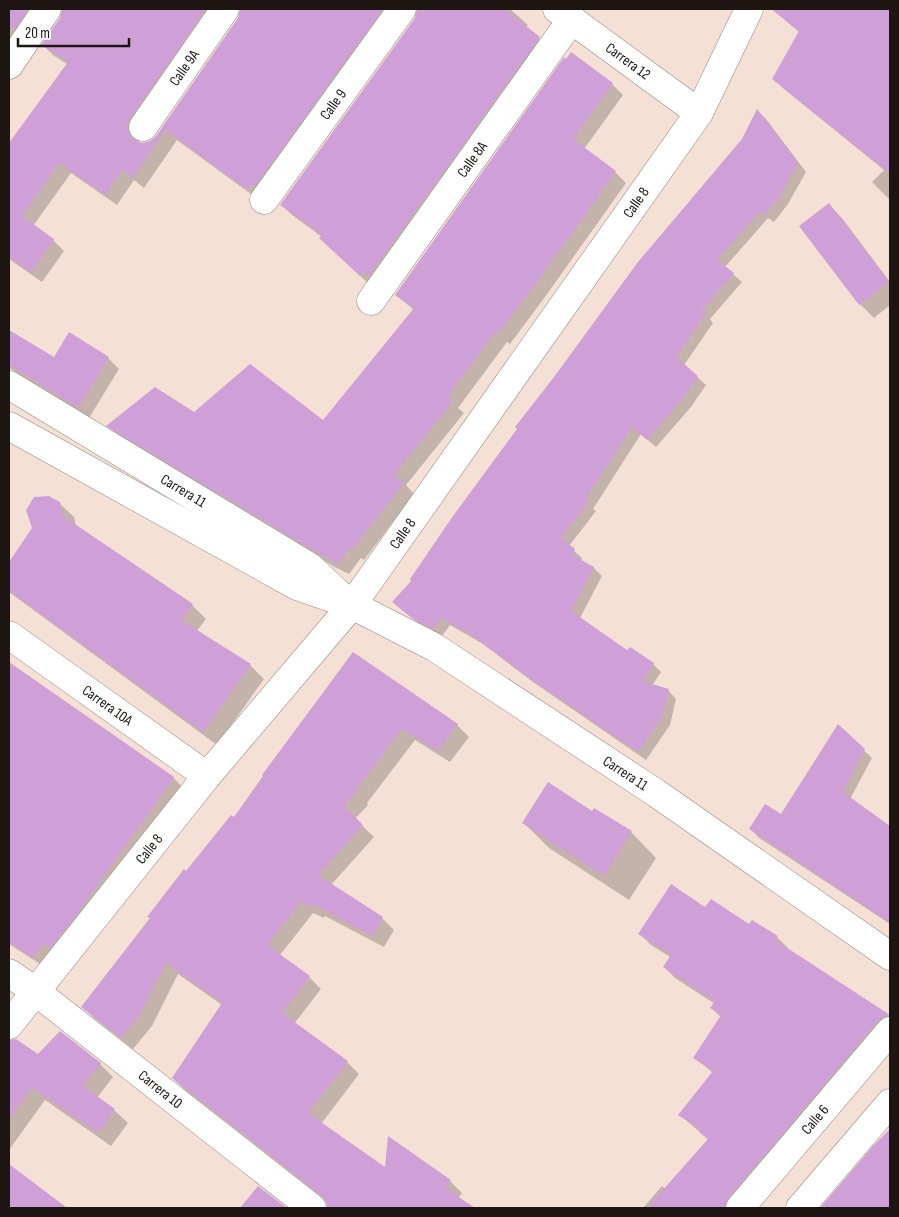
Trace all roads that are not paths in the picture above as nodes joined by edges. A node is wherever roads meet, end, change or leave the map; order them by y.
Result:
1 (47, 9) edge
2 (225, 9) edge
3 (402, 9) edge
4 (749, 9) edge
5 (564, 14) edge
6 (9, 65) edge
7 (699, 112) junction
8 (143, 127) dead end
9 (264, 200) dead end
10 (371, 301) dead end
11 (9, 385) edge
12 (9, 426) edge
13 (352, 605) junction
14 (9, 635) edge
15 (206, 776) junction
16 (890, 956) edge
17 (9, 974) edge
18 (35, 991) junction
19 (9, 1025) edge
20 (890, 1031) edge
21 (890, 1103) edge
22 (312, 1208) edge
23 (740, 1208) edge
24 (800, 1208) edge

1 - 6 street
2 - 8 street, Calle 9A
3 - 9 street, Calle 9
4 - 7 street, Calle 8
5 - 7 street, Carrera 12
5 - 10 street, Calle 8A
7 - 13 street, Calle 8
11 - 13 street, Carrera 11
12 - 13 street, Carrera 11
13 - 15 street, Calle 8
13 - 16 street, Carrera 11
14 - 15 street, Carrera 10A
15 - 18 street, Calle 8
17 - 18 street, Carrera 10
18 - 19 street, Calle 8
18 - 22 street, Carrera 10
20 - 23 street, Calle 6
21 - 24 street

